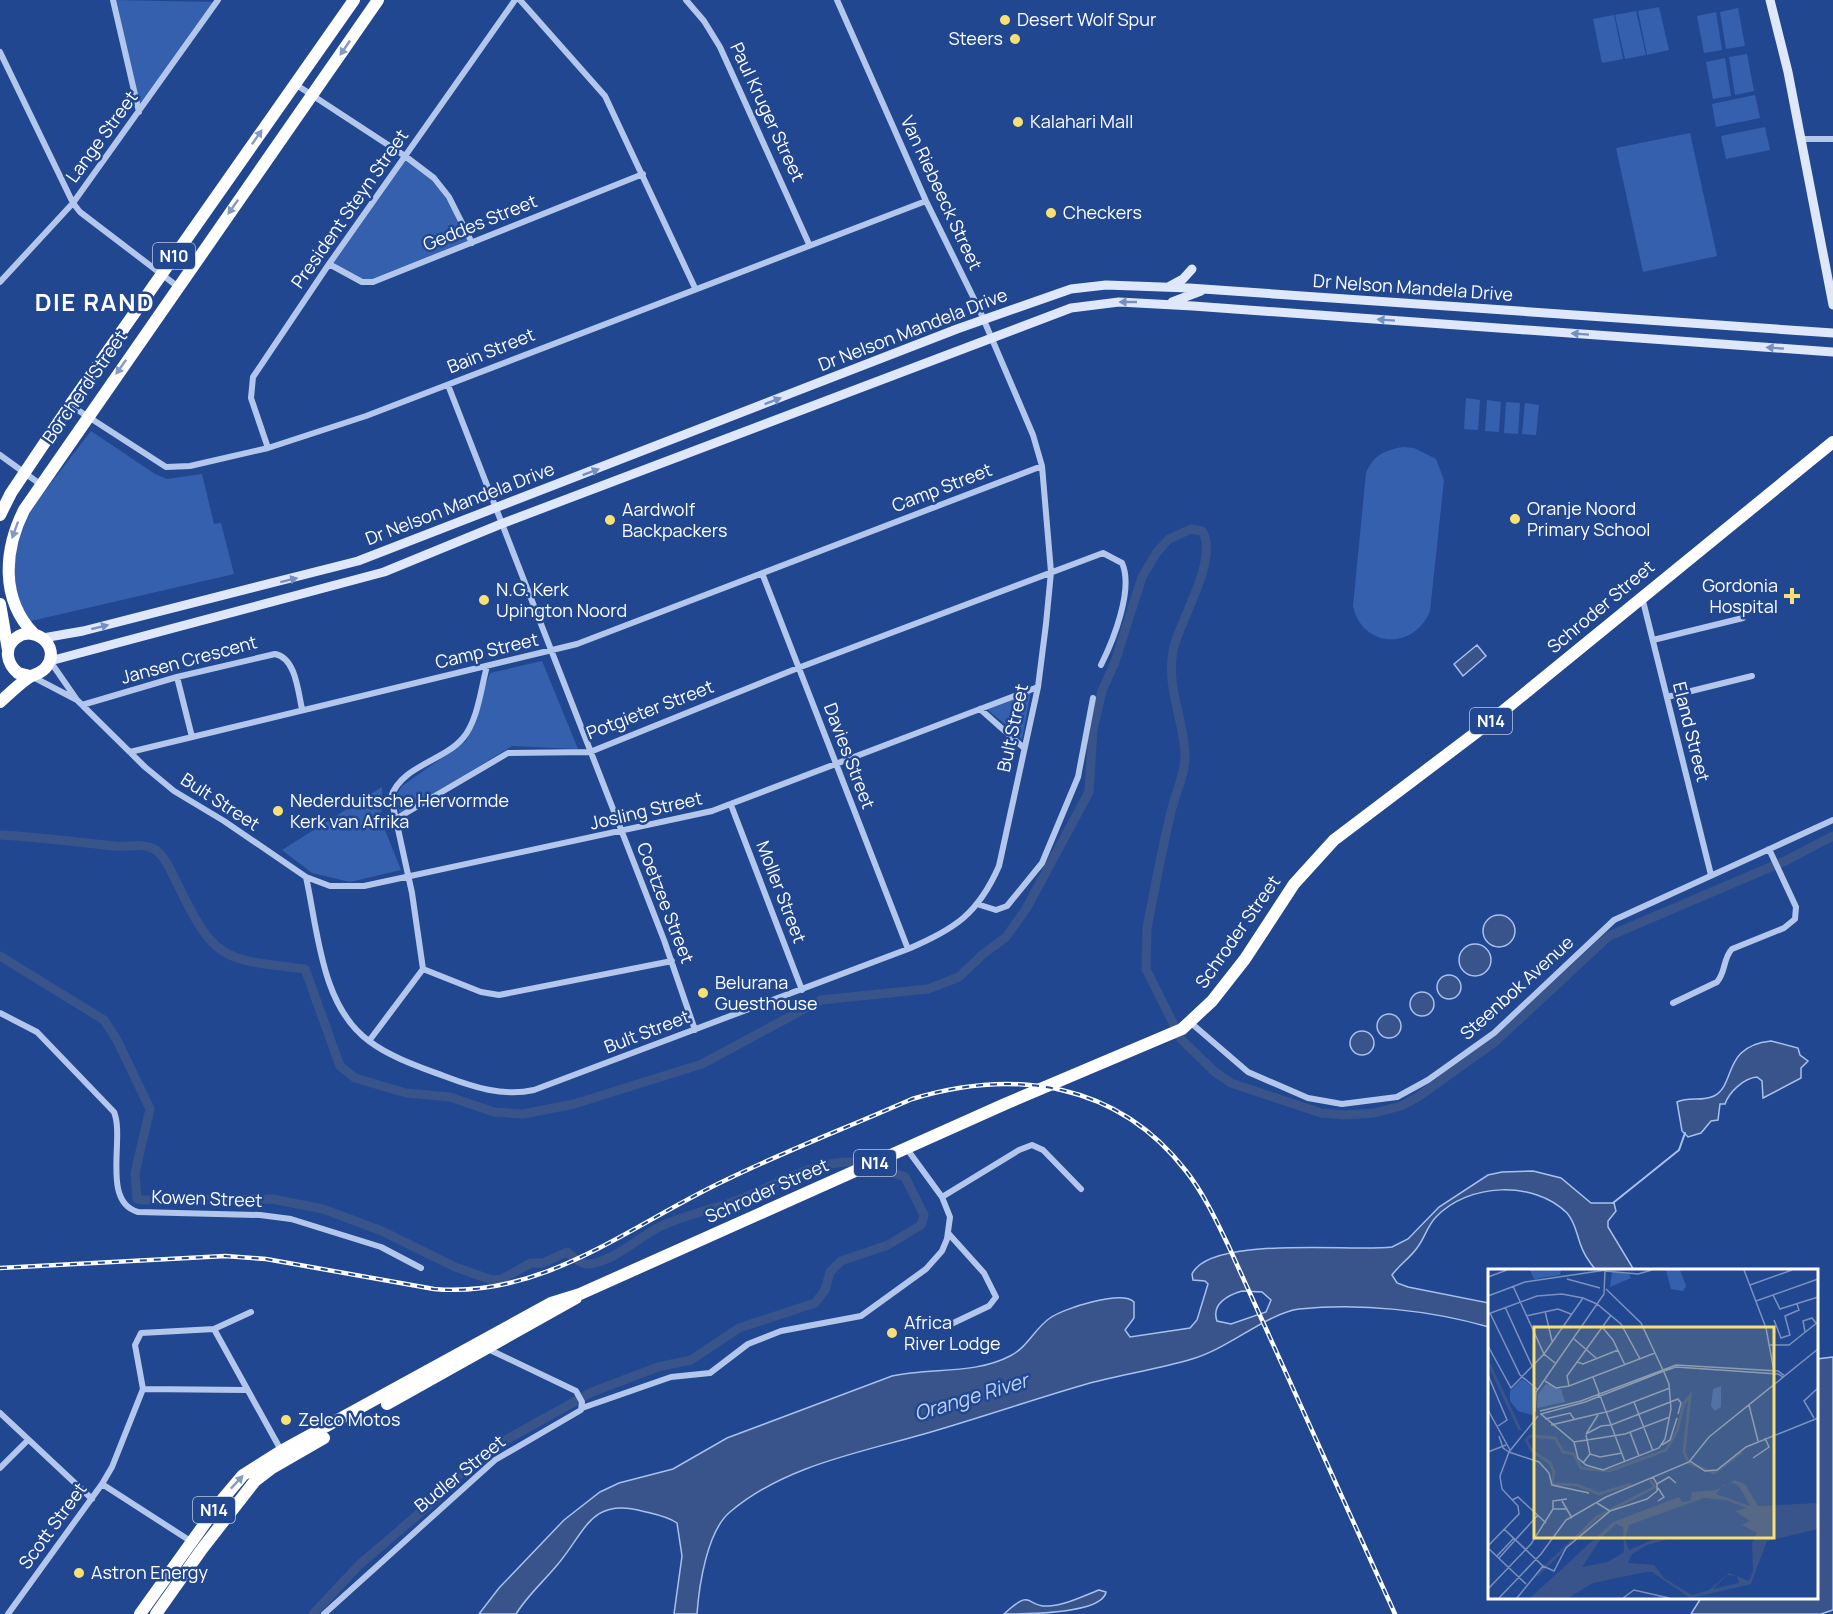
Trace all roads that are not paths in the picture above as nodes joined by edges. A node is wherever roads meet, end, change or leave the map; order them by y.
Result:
1 (113, 0) edge
2 (354, 0) edge
3 (378, 0) edge
4 (515, 0) edge
5 (520, 0) edge
6 (686, 0) edge
7 (837, 0) edge
8 (1770, 0) edge
9 (217, 1) edge
10 (0, 52) edge
11 (294, 83) junction
12 (313, 95) junction
13 (139, 112) junction
14 (1800, 139) junction
15 (1833, 139) edge
16 (405, 156) junction
17 (643, 174) junction
18 (926, 201) junction
19 (73, 202) junction
20 (472, 243) junction
21 (809, 244) junction
22 (329, 264) junction
23 (1192, 269) dead end
24 (161, 274) junction
25 (0, 282) edge
26 (177, 286) junction
27 (1167, 287) junction
28 (695, 288) junction
29 (1196, 290) junction
30 (1165, 304) junction
31 (1833, 305) edge
32 (1223, 309) junction
33 (983, 320) junction
34 (1833, 333) edge
35 (990, 338) junction
36 (1833, 352) edge
37 (448, 385) junction
38 (70, 405) junction
39 (88, 415) junction
40 (1833, 442) edge
41 (267, 448) junction
42 (0, 455) edge
43 (1042, 466) junction
44 (24, 473) junction
45 (40, 484) junction
46 (495, 508) junction
47 (0, 515) edge
48 (501, 524) junction
49 (1051, 572) junction
50 (762, 573) junction
51 (1641, 596) junction
52 (0, 604) edge
53 (1743, 618) dead end
54 (38, 636) junction
55 (1653, 640) junction
56 (551, 651) junction
57 (8, 654) junction
58 (50, 661) junction
59 (1101, 665) dead end
60 (487, 666) junction
61 (798, 668) junction
62 (0, 669) edge
63 (30, 676) junction
64 (1752, 676) dead end
65 (177, 677) junction
66 (1038, 687) junction
67 (1667, 697) junction
68 (1093, 698) dead end
69 (0, 702) edge
70 (80, 703) junction
71 (980, 709) junction
72 (302, 710) junction
73 (192, 737) junction
74 (1024, 748) junction
75 (130, 752) junction
76 (590, 752) junction
77 (837, 766) junction
78 (731, 805) junction
79 (394, 820) junction
80 (1833, 820) edge
81 (621, 831) junction
82 (1769, 849) junction
83 (1711, 875) junction
84 (306, 877) junction
85 (408, 878) junction
86 (977, 904) junction
87 (908, 950) junction
88 (672, 961) junction
89 (423, 969) junction
90 (802, 990) junction
91 (1673, 1003) dead end
92 (0, 1013) edge
93 (1181, 1029) junction
94 (696, 1030) junction
95 (369, 1041) junction
96 (907, 1149) junction
97 (1081, 1189) dead end
98 (942, 1197) junction
99 (948, 1233) junction
100 (421, 1268) dead end
101 (251, 1312) dead end
102 (945, 1327) dead end
103 (214, 1329) junction
104 (482, 1345) junction
105 (143, 1389) junction
106 (246, 1390) junction
107 (582, 1408) junction
108 (0, 1413) edge
109 (27, 1440) junction
110 (283, 1455) junction
111 (0, 1468) edge
112 (102, 1484) junction
113 (92, 1499) junction
114 (197, 1546) junction
115 (8, 1614) edge
116 (140, 1614) edge
117 (156, 1614) edge
118 (324, 1614) edge

1 - 13 street
2 - 11 highway, Borcherd Street / N10
3 -> 12 highway, Borcherd Street / N10
4 - 16 street, President Steyn Street
5 - 17 street
6 - 21 street, Paul Kruger Street
7 - 18 street, Van Riebeeck Street
8 - 14 street
9 - 13 street, Lange Street
10 - 19 street
11 - 12 street
24 -> 11 highway, Borcherd Street / N10
12 - 16 street
12 -> 26 highway, Borcherd Street / N10
13 - 19 street, Lange Street
14 - 15 street
14 - 31 street
16 - 20 street
16 - 22 street, President Steyn Street
17 - 20 street, Geddes Street
17 - 28 street
18 - 21 street, Bain Street
18 - 33 street, Van Riebeeck Street
19 - 24 street
19 - 25 street, Lange Street
20 - 22 street, Geddes Street
21 - 28 street, Bain Street
22 - 41 street, President Steyn Street
23 - 27 street
24 - 26 street
24 - 38 highway, Borcherd Street / N10
26 -> 39 highway, Borcherd Street / N10
27 - 29 street, Dr Nelson Mandela Drive
27 - 33 street, Dr Nelson Mandela Drive
28 - 37 street, Bain Street
29 - 30 street
29 - 32 street
29 - 34 street, Dr Nelson Mandela Drive
30 - 32 street, Dr Nelson Mandela Drive
30 -> 35 street, Dr Nelson Mandela Drive
36 -> 32 street, Dr Nelson Mandela Drive
33 - 35 street, Van Riebeeck Street
46 -> 33 street, Dr Nelson Mandela Drive
35 - 43 street, Van Riebeeck Street
35 - 48 street, Dr Nelson Mandela Drive
37 - 41 street, Bain Street
37 - 46 street, Coetzee Street
38 - 39 street, Bain Street
38 - 44 highway, Borcherd Street / N10
39 - 41 street, Bain Street
39 - 45 highway, Borcherd Street / N10
40 - 51 highway, Schroder Street / N14
42 - 44 street
43 - 49 street, Bult Street
43 - 50 street, Camp Street
44 - 45 street
44 - 47 highway, Borcherd Street / N10
45 -> 54 highway, Borcherd Street / N10
46 - 48 street, Coetzee Street
54 -> 46 street, Dr Nelson Mandela Drive
48 - 56 street, Coetzee Street
48 - 58 street, Dr Nelson Mandela Drive
49 - 59 street, Potgieter Street
49 - 61 street, Potgieter Street
49 - 66 street, Bult Street
50 - 56 street, Camp Street
50 - 61 street, Davies Street
51 - 55 street, Eland Street
51 - 93 highway, Schroder Street / N14
52 - 57 highway
53 - 55 street
54 - 57 highway
54 - 58 highway, N10
55 - 67 street, Eland Street
56 - 60 street, Camp Street
56 - 76 street, Coetzee Street
57 - 62 highway
57 - 63 highway
58 - 63 highway
58 - 70 street, Bult Street
60 - 72 street, Camp Street
60 - 79 street
61 - 76 street, Potgieter Street
61 - 77 street, Davies Street
63 - 69 highway
63 - 70 street, Bult Street
64 - 67 street
65 - 70 street, Jansen Crescent
65 - 72 street, Jansen Crescent
65 - 73 street
66 - 71 street, Josling Street
66 - 74 street, Bult Street
67 - 83 street, Eland Street
68 - 86 street
70 - 75 street, Bult Street
71 - 74 street
71 - 77 street, Josling Street
72 - 73 street, Camp Street
73 - 75 street, Camp Street
74 - 86 street, Bult Street
75 - 84 street, Bult Street
76 - 79 street, Potgieter Street
76 - 81 street, Coetzee Street
77 - 78 street, Josling Street
77 - 87 street, Davies Street
78 - 81 street, Josling Street
78 - 90 street, Moller Street
79 - 85 street
80 - 82 street, Steenbok Avenue
81 - 85 street, Josling Street
81 - 88 street, Coetzee Street
82 - 83 street, Steenbok Avenue
82 - 91 street
83 - 93 street, Steenbok Avenue
84 - 85 street, Josling Street
84 - 95 street, Bult Street
85 - 89 street
86 - 87 street, Bult Street
87 - 90 street, Bult Street
88 - 89 street
88 - 94 street, Coetzee Street
89 - 95 street
90 - 94 street, Bult Street
92 - 100 street, Kowen Street
93 - 96 highway, Schroder Street / N14
94 - 95 street, Bult Street
96 - 98 street
96 - 104 highway, Schroder Street / N14
97 - 98 street
98 - 99 street
99 - 102 street
99 - 107 street, Budler Street
101 - 103 street
103 - 105 street
103 - 106 street
104 - 107 street
104 - 110 highway, Schroder Street / N14
105 - 106 street
105 - 112 street, Scott Street
106 - 110 street
107 - 118 street, Budler Street
108 - 109 street
109 - 111 street
109 - 113 street
110 - 114 highway, Schroder Street / N14
112 - 113 street, Scott Street
112 - 114 street
113 - 115 street, Scott Street
114 - 116 highway, Schroder Street / N14
114 - 117 highway, Schroder Street / N14

